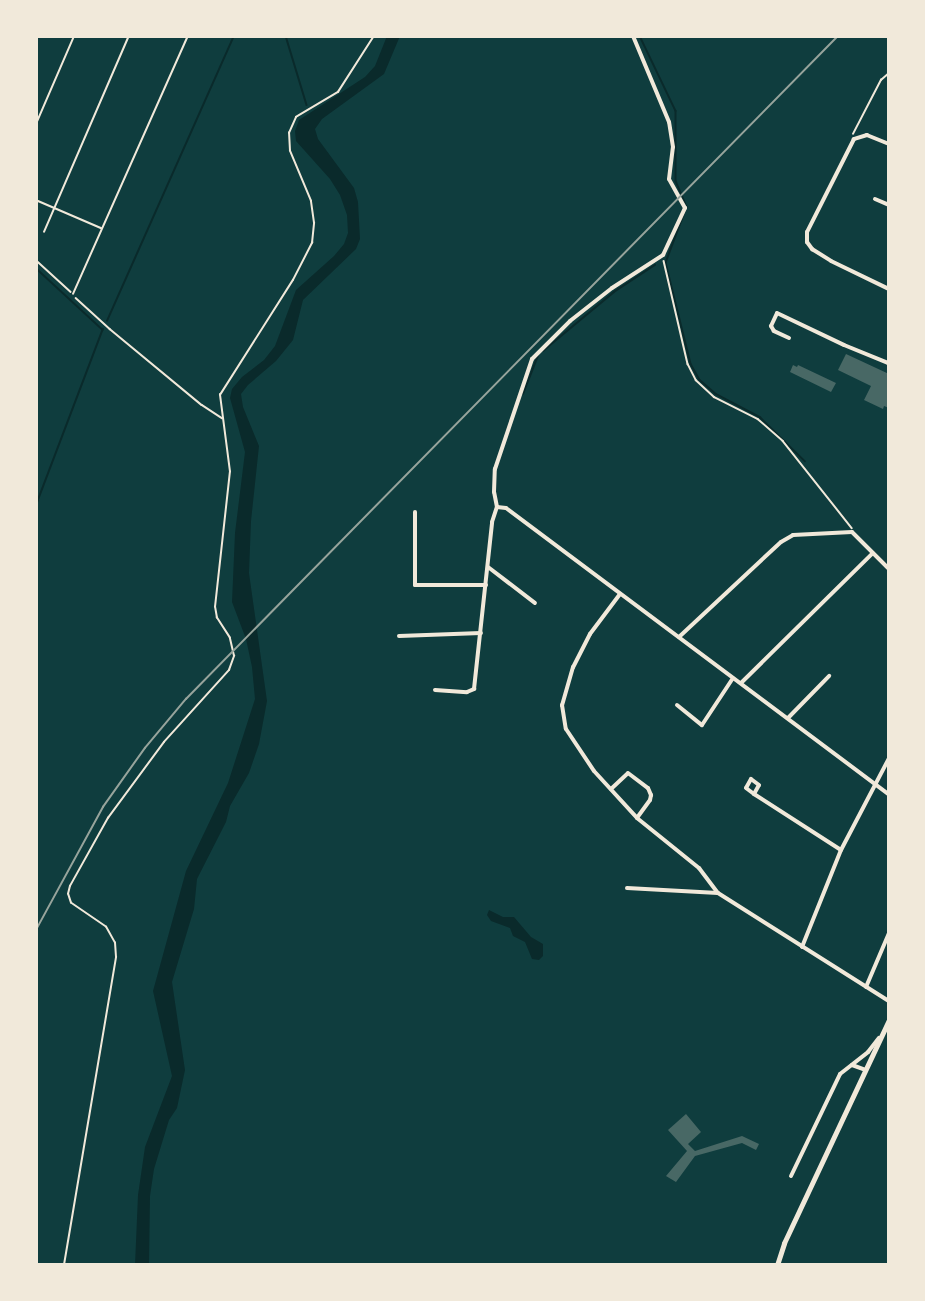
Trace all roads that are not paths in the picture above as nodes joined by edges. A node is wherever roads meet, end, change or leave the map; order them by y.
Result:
1 (74, 36) edge
2 (129, 36) edge
3 (188, 36) edge
4 (633, 36) edge
5 (889, 64) edge
6 (889, 72) edge
7 (36, 124) edge
8 (889, 144) edge
9 (875, 199) dead end
10 (36, 200) edge
11 (889, 205) edge
12 (54, 208) junction
13 (103, 229) junction
14 (44, 232) dead end
15 (889, 290) edge
16 (73, 294) dead end
17 (789, 338) dead end
18 (889, 361) edge
19 (497, 507) junction
20 (415, 512) dead end
21 (873, 552) junction
22 (488, 567) junction
23 (889, 569) edge
24 (486, 585) junction
25 (620, 594) junction
26 (535, 603) dead end
27 (481, 633) junction
28 (399, 636) dead end
29 (679, 638) junction
30 (829, 676) dead end
31 (733, 678) junction
32 (741, 683) junction
33 (435, 690) dead end
34 (677, 705) dead end
35 (788, 718) junction
36 (889, 758) edge
37 (876, 784) junction
38 (611, 789) junction
39 (754, 794) dead end
40 (889, 794) edge
41 (636, 818) junction
42 (841, 850) junction
43 (627, 888) dead end
44 (718, 893) junction
45 (889, 933) edge
46 (802, 947) junction
47 (866, 987) junction
48 (889, 1001) edge
49 (889, 1020) edge
50 (882, 1036) junction
51 (852, 1065) junction
52 (867, 1070) junction
53 (791, 1176) dead end
54 (777, 1265) edge

1 - 7 lane
2 - 12 lane
3 - 13 lane
4 - 19 street
5 - 6 street
8 - 15 street
9 - 11 street
10 - 12 lane
12 - 13 lane
12 - 14 lane
13 - 16 lane
17 - 18 street
19 - 22 street
19 - 25 street
20 - 24 street
21 - 23 street
21 - 29 street
21 - 32 street
22 - 24 street
22 - 26 street
24 - 27 street
25 - 29 street
25 - 38 street
27 - 28 street
27 - 33 street
29 - 31 street
30 - 35 street
31 - 32 street
31 - 34 street
32 - 35 street
35 - 37 street
36 - 37 street
37 - 40 street
37 - 42 street
38 - 41 street
38 - 41 street
39 - 42 street
41 - 44 street
42 - 46 street
43 - 44 street
44 - 46 street
45 - 47 street
46 - 47 street
47 - 48 street
49 - 50 main road
50 - 51 street
50 - 52 main road
51 - 52 street
51 - 53 street
52 - 54 main road

